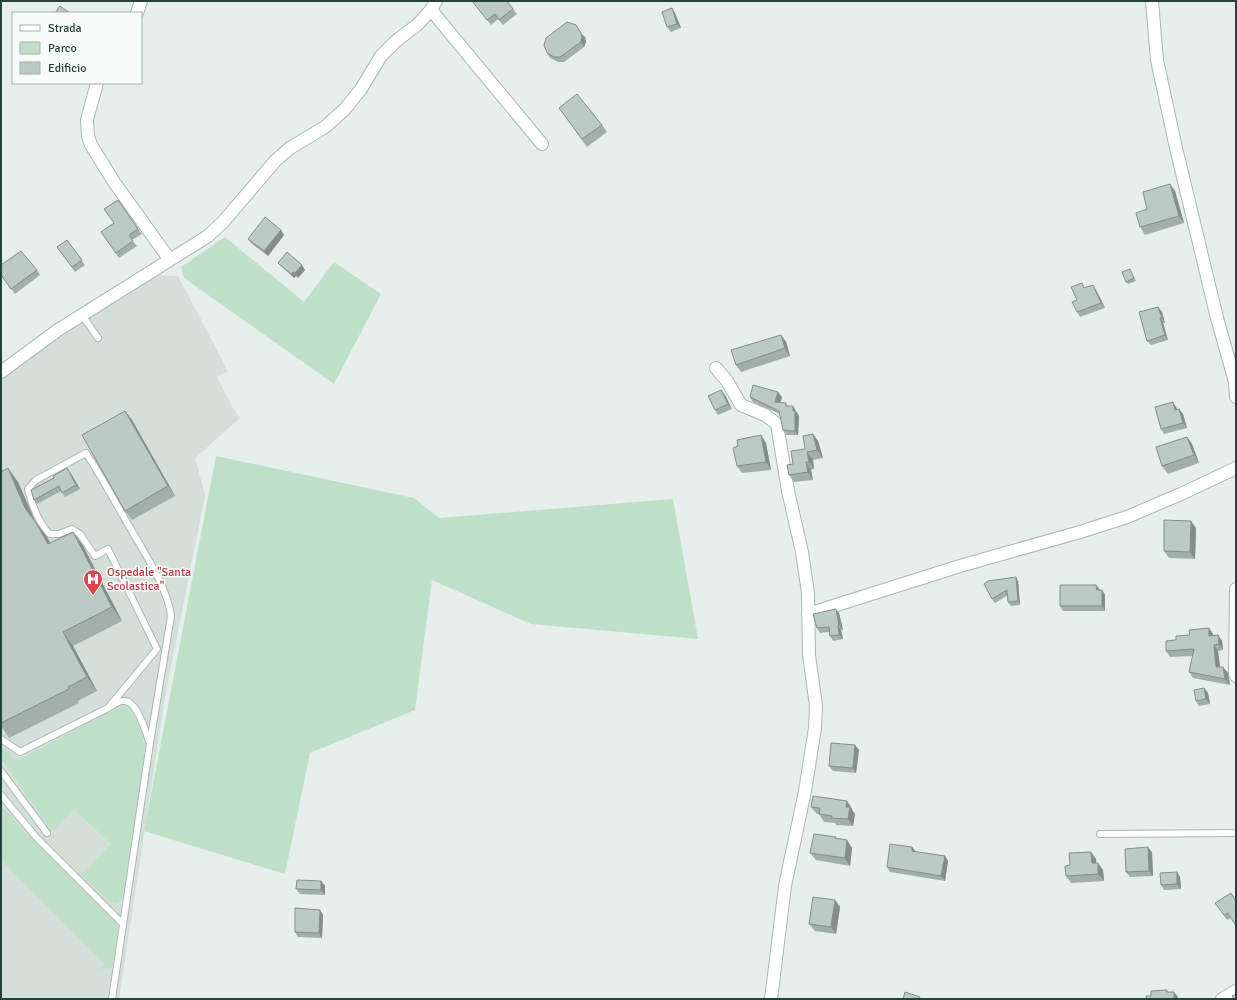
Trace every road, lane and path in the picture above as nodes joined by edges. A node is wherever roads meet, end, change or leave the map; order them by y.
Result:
1 (141, 1) edge
2 (1152, 1) edge
3 (434, 6) edge
4 (137, 12) edge
5 (97, 84) edge
6 (542, 144) dead end
7 (170, 260) junction
8 (82, 315) junction
9 (98, 338) dead end
10 (716, 368) dead end
11 (1, 372) edge
12 (1236, 397) edge
13 (1236, 468) edge
14 (1236, 589) edge
15 (808, 614) junction
16 (1236, 676) edge
17 (108, 708) junction
18 (1, 739) edge
19 (150, 743) junction
20 (1, 771) edge
21 (1, 795) edge
22 (1236, 832) edge
23 (47, 833) dead end
24 (1100, 834) dead end
25 (123, 924) junction
26 (1236, 991) edge
27 (112, 999) edge
28 (772, 999) edge
29 (1222, 999) edge

1 - 4 street
2 - 12 street
3 - 6 street
3 - 7 street
5 - 7 street
7 - 8 street
8 - 9 lane
8 - 11 street
10 - 15 street
13 - 15 street
14 - 16 street
15 - 28 street
17 - 18 lane
17 - 19 lane
17 - 19 lane
19 - 25 lane
20 - 23 lane
21 - 25 lane
22 - 24 lane
25 - 27 lane
26 - 29 street

